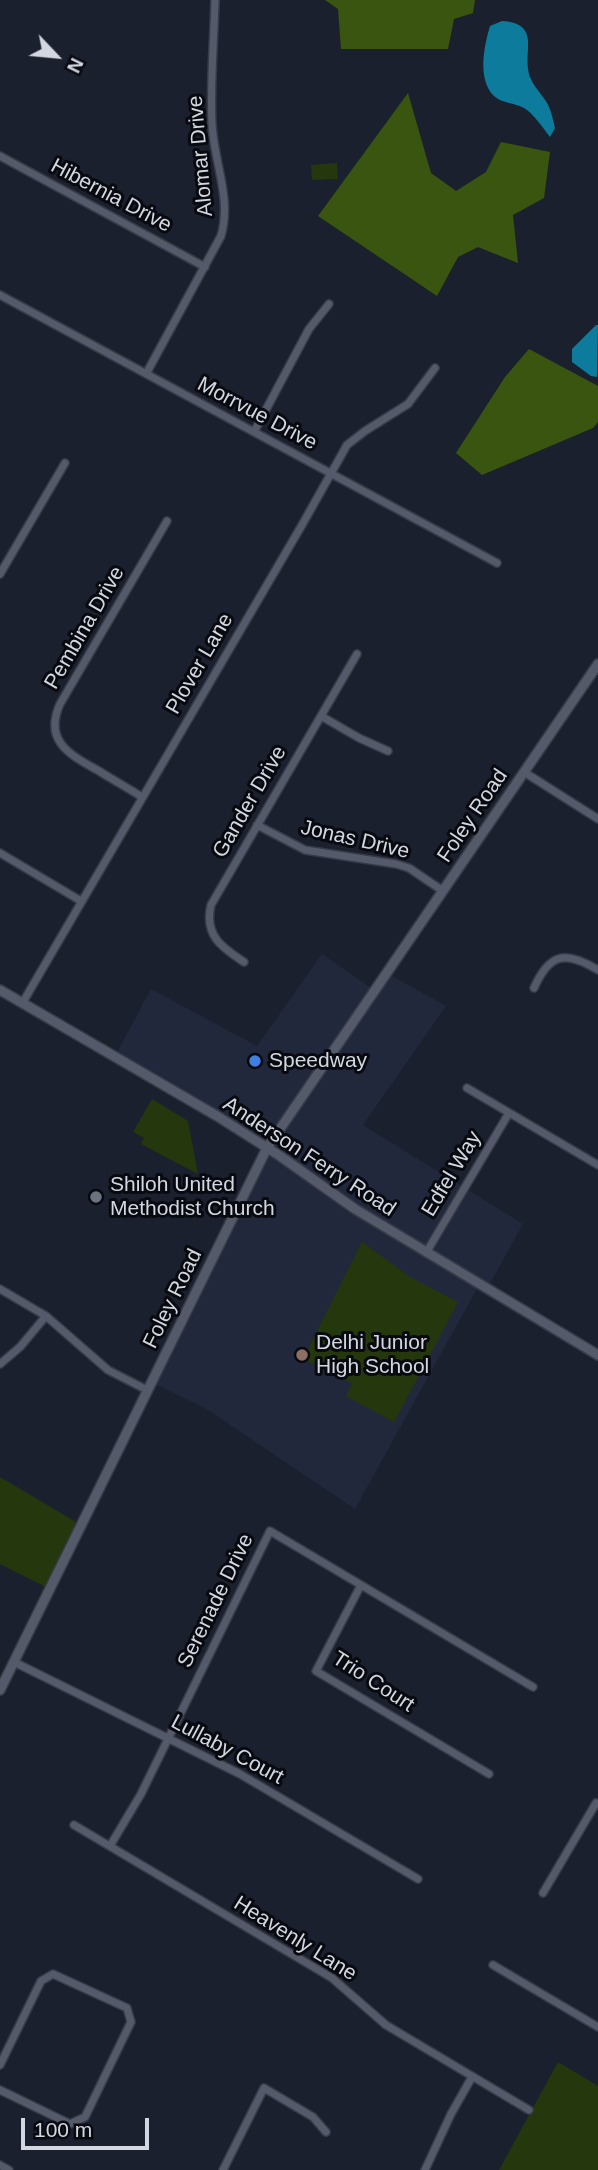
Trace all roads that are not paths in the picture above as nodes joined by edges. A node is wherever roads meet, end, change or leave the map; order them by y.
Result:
1 (215, 0) edge
2 (0, 156) edge
3 (205, 267) junction
4 (0, 295) edge
5 (329, 304) dead end
6 (435, 368) dead end
7 (146, 374) junction
8 (254, 432) junction
9 (65, 463) dead end
10 (330, 473) junction
11 (167, 522) dead end
12 (497, 563) dead end
13 (0, 574) edge
14 (357, 654) dead end
15 (598, 664) edge
16 (321, 716) junction
17 (388, 751) dead end
18 (524, 772) junction
19 (142, 797) junction
20 (598, 819) edge
21 (257, 825) junction
22 (0, 853) edge
23 (443, 891) junction
24 (81, 901) junction
25 (244, 962) dead end
26 (598, 970) edge
27 (534, 988) dead end
28 (0, 990) edge
29 (23, 1002) junction
30 (467, 1088) dead end
31 (509, 1112) junction
32 (267, 1147) junction
33 (598, 1165) edge
34 (426, 1253) junction
35 (0, 1289) edge
36 (46, 1316) junction
37 (598, 1355) edge
38 (0, 1364) edge
39 (147, 1390) junction
40 (361, 1585) junction
41 (13, 1662) junction
42 (533, 1687) dead end
43 (0, 1690) edge
44 (169, 1738) junction
45 (489, 1774) dead end
46 (598, 1804) edge
47 (74, 1825) dead end
48 (110, 1846) junction
49 (418, 1880) dead end
50 (543, 1893) dead end
51 (493, 1965) dead end
52 (598, 2027) edge
53 (0, 2065) edge
54 (472, 2077) junction
55 (0, 2090) edge
56 (529, 2110) dead end
57 (326, 2132) dead end
58 (0, 2165) edge
59 (9, 2170) edge
60 (223, 2170) edge
61 (425, 2170) edge

1 - 3 street, Alomar Drive
2 - 3 street, Hibernia Drive
3 - 7 street, Alomar Drive
4 - 7 street, Morrvue Drive
5 - 8 street
6 - 10 street, Plover Lane
7 - 8 street, Morrvue Drive
8 - 10 street, Morrvue Drive
9 - 13 street
10 - 12 street, Morrvue Drive
10 - 19 street, Plover Lane
11 - 19 street, Pembina Drive
14 - 16 street, Gander Drive
15 - 18 street, Foley Road
16 - 17 street
16 - 21 street, Gander Drive
18 - 20 street
18 - 23 street, Foley Road
19 - 24 street, Plover Lane
21 - 23 street, Jonas Drive
21 - 25 street, Gander Drive
22 - 24 street
23 - 32 street, Foley Road
24 - 29 street, Plover Lane
26 - 27 street
28 - 29 street, Anderson Ferry Road
29 - 32 street, Anderson Ferry Road
30 - 31 street
31 - 33 street
31 - 34 street, Edfel Way
32 - 34 street, Anderson Ferry Road
32 - 39 street, Foley Road
34 - 37 street, Anderson Ferry Road
35 - 36 street
36 - 38 street
36 - 39 street
39 - 41 street, Foley Road
40 - 42 street, Serenade Drive
40 - 44 street, Serenade Drive
40 - 45 street, Trio Court
41 - 43 street, Foley Road
41 - 44 street, Lullaby Court
44 - 48 street, Serenade Drive
44 - 49 street, Lullaby Court
46 - 50 street
47 - 48 street, Heavenly Lane
48 - 54 street, Heavenly Lane
51 - 52 street
53 - 55 street
54 - 56 street, Heavenly Lane
54 - 61 street
57 - 60 street
58 - 59 street

